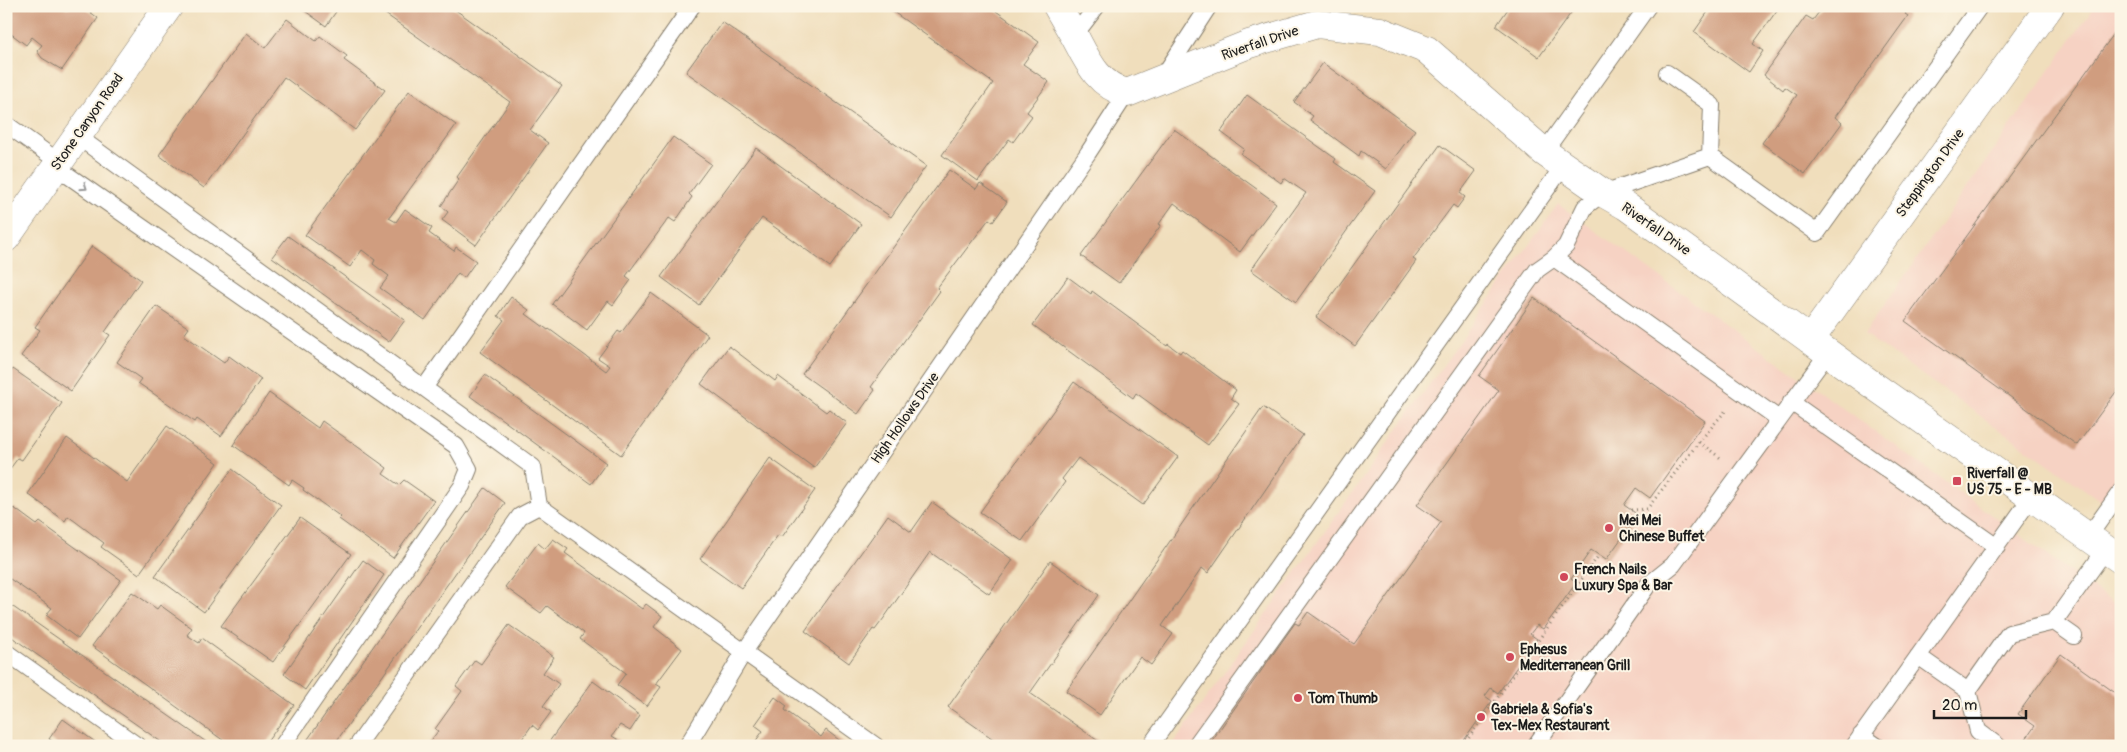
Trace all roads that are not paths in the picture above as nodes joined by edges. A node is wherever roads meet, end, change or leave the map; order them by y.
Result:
1 (169, 6) edge
2 (692, 6) edge
3 (1056, 6) edge
4 (1097, 6) edge
5 (1209, 6) edge
6 (1648, 6) edge
7 (1980, 6) edge
8 (2050, 6) edge
9 (1074, 36) junction
10 (1667, 73) dead end
11 (1161, 80) junction
12 (1127, 92) junction
13 (6, 124) edge
14 (77, 136) junction
15 (1710, 156) junction
16 (1554, 158) junction
17 (58, 164) junction
18 (1603, 193) junction
19 (6, 238) edge
20 (1554, 258) junction
21 (1819, 346) junction
22 (424, 388) junction
23 (1791, 402) junction
24 (1779, 419) junction
25 (2121, 491) edge
26 (2031, 498) junction
27 (539, 506) junction
28 (1997, 547) junction
29 (2105, 549) edge
30 (2054, 622) junction
31 (2074, 636) dead end
32 (6, 652) edge
33 (744, 652) junction
34 (1918, 656) junction
35 (1968, 691) junction
36 (1858, 740) edge
37 (138, 746) edge
38 (282, 746) edge
39 (357, 746) edge
40 (687, 746) edge
41 (876, 746) edge
42 (1150, 746) edge
43 (1195, 746) edge
44 (1535, 746) edge
45 (1876, 746) edge
46 (1998, 746) edge

1 - 14 street, Stone Canyon Road
2 - 22 lane
3 - 9 street
4 - 9 lane
5 - 11 lane
6 - 16 lane
7 - 15 lane
8 - 21 street, Steppington Drive
9 - 12 street
10 - 15 lane
11 - 12 street
11 - 16 street, Riverfall Drive
12 - 33 lane, High Hollows Drive
13 - 17 lane
14 - 17 street, Stone Canyon Road
14 - 22 lane
15 - 18 lane
16 - 18 street, Riverfall Drive
16 - 42 lane
17 - 19 street, Stone Canyon Road
17 -> 38 lane
18 - 20 lane
18 - 21 street, Riverfall Drive
20 - 24 lane
20 - 43 lane
21 - 23 lane
21 - 26 street, Riverfall Drive
22 - 27 lane
23 - 24 lane
23 - 28 lane
24 - 44 lane
25 - 29 lane
26 - 28 lane
26 - 29 street, Riverfall Drive
27 - 33 lane
27 - 39 lane
28 - 34 lane
29 - 30 lane
30 - 31 lane
30 - 35 lane
32 - 37 lane
33 - 40 lane, High Hollows Drive
33 - 41 lane
34 - 35 lane
34 - 36 lane
35 - 46 lane
36 - 45 lane

